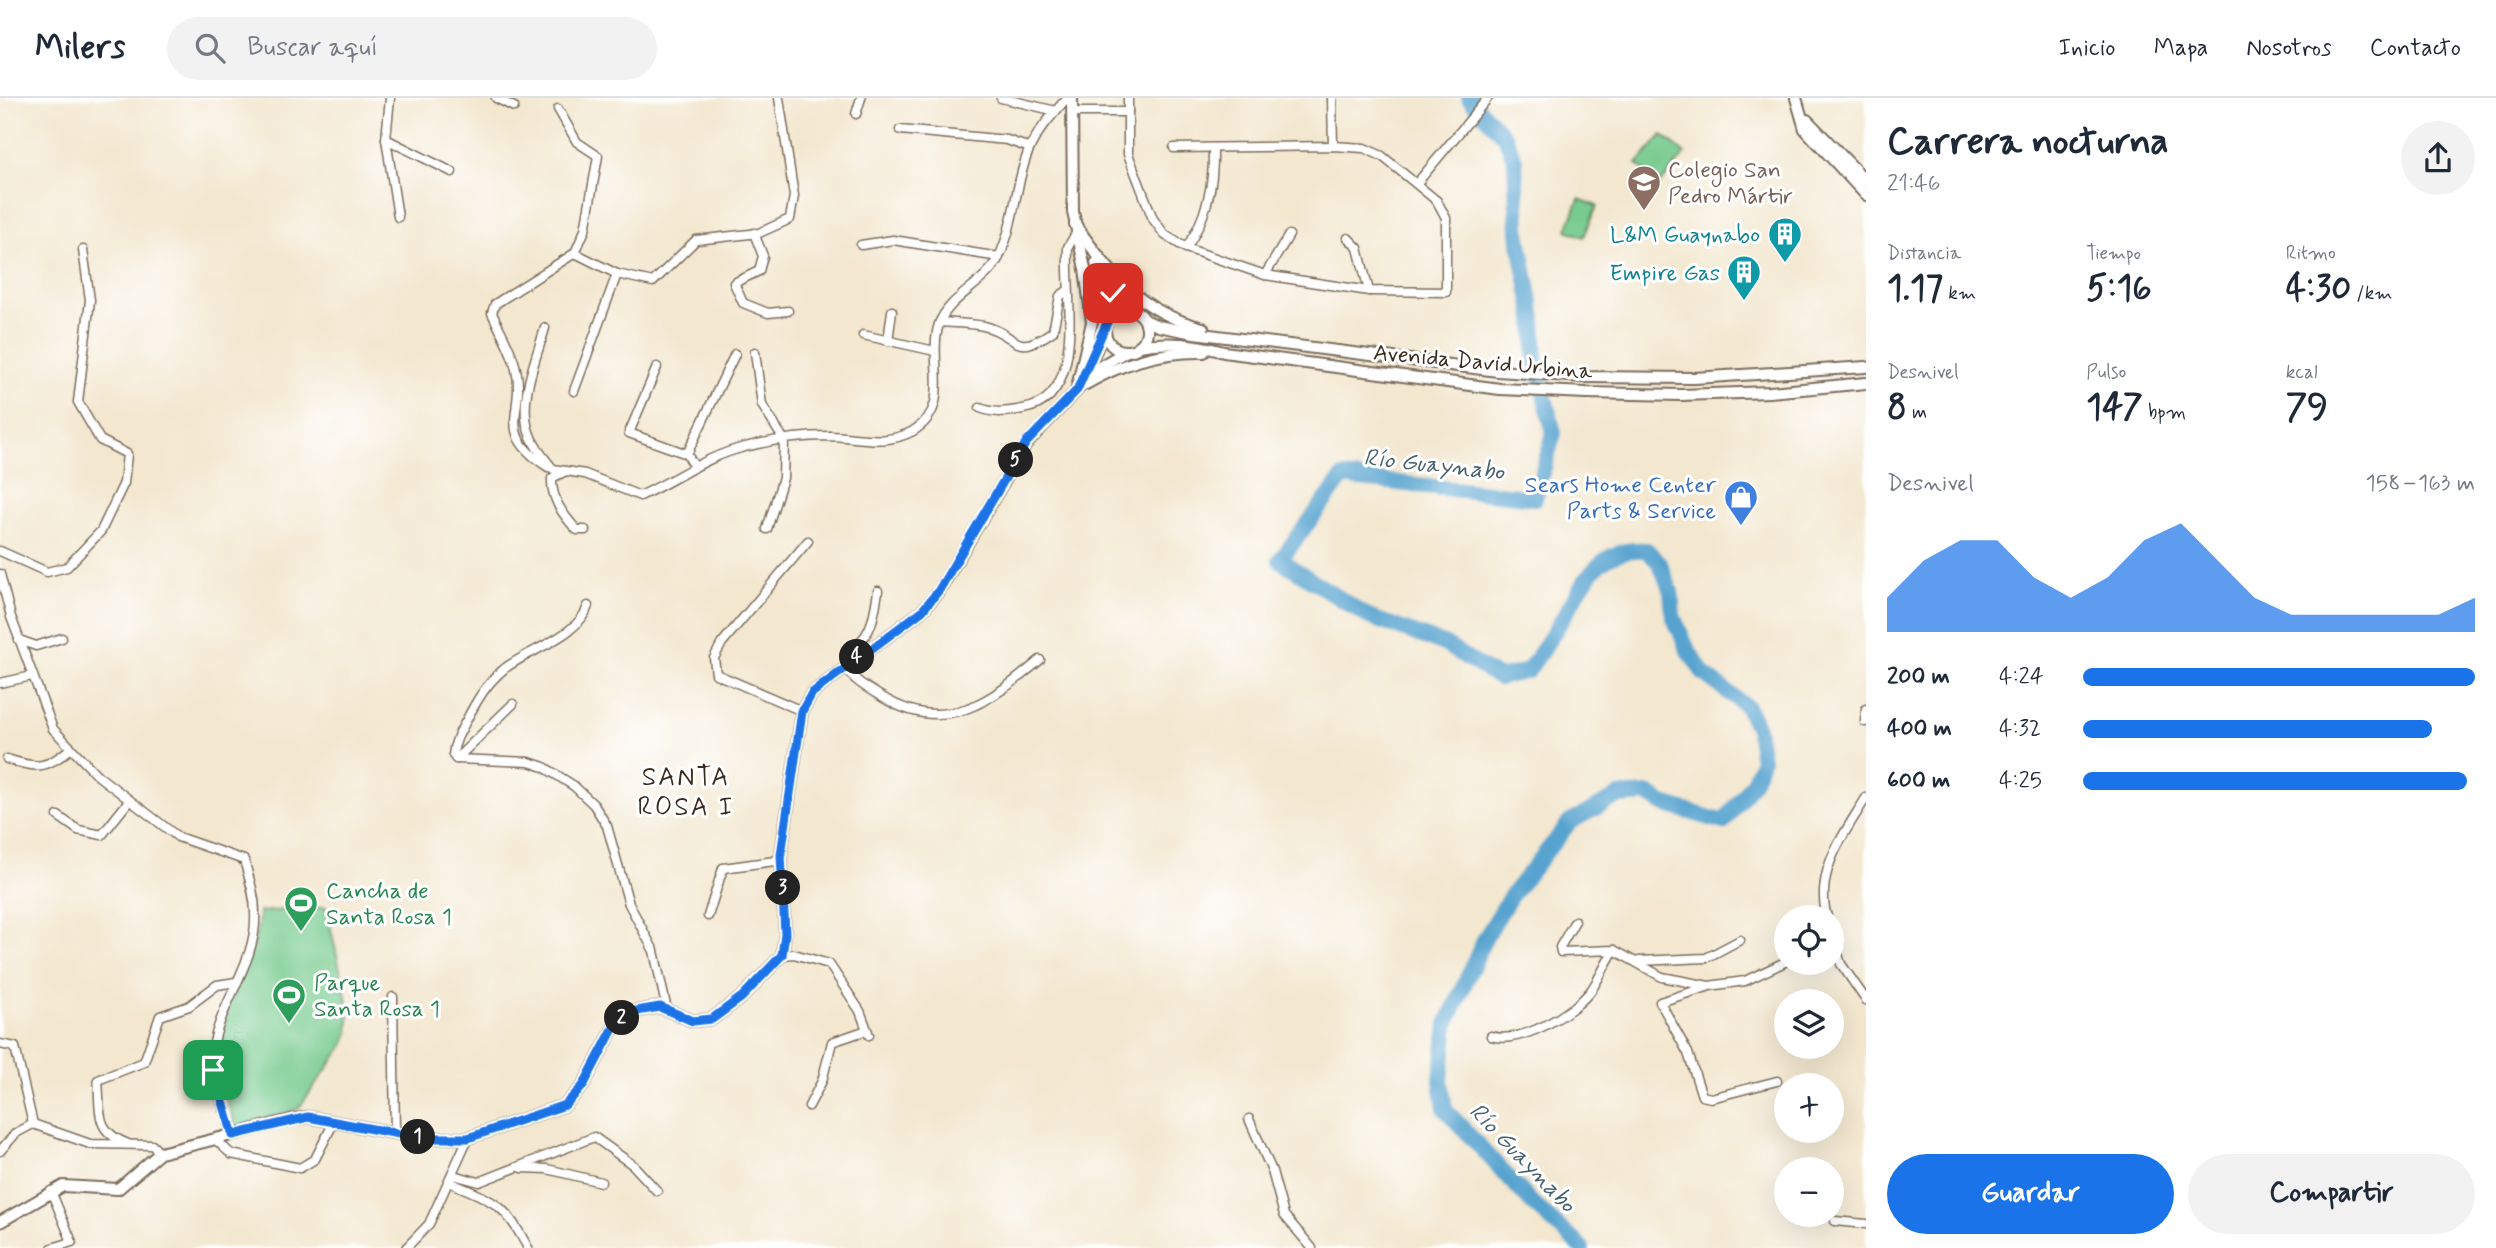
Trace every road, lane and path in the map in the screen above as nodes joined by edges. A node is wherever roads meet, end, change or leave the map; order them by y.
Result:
1 (390, 98) edge
2 (496, 98) edge
3 (779, 98) edge
4 (861, 98) edge
5 (1001, 98) edge
6 (1070, 98) edge
7 (1128, 98) edge
8 (1332, 98) edge
9 (1488, 98) edge
10 (1797, 104) edge
11 (514, 107) dead end
12 (558, 109) dead end
13 (1056, 111) junction
14 (1072, 112) junction
15 (1128, 113) junction
16 (856, 114) dead end
17 (900, 130) dead end
18 (386, 139) junction
19 (1334, 146) junction
20 (1030, 148) junction
21 (1174, 148) dead end
22 (1213, 149) junction
23 (453, 172) dead end
24 (1866, 181) edge
25 (1418, 183) junction
26 (1866, 195) edge
27 (398, 217) dead end
28 (1075, 229) junction
29 (754, 233) junction
30 (1289, 235) dead end
31 (1348, 238) dead end
32 (860, 245) dead end
33 (1186, 247) junction
34 (83, 250) dead end
35 (575, 253) junction
36 (999, 257) junction
37 (617, 274) junction
38 (1265, 275) junction
39 (1067, 291) junction
40 (1368, 291) junction
41 (1131, 310) junction
42 (788, 311) dead end
43 (892, 311) dead end
44 (1145, 320) junction
45 (940, 322) junction
46 (1106, 325) junction
47 (545, 328) dead end
48 (863, 335) dead end
49 (1226, 335) junction
50 (888, 341) junction
51 (1139, 346) junction
52 (935, 351) junction
53 (1127, 351) junction
54 (755, 352) dead end
55 (1224, 352) junction
56 (734, 354) dead end
57 (1866, 358) edge
58 (657, 367) dead end
59 (1866, 367) edge
60 (1834, 370) junction
61 (1866, 383) edge
62 (1839, 387) junction
63 (1077, 390) junction
64 (574, 391) dead end
65 (1866, 391) edge
66 (980, 408) dead end
67 (784, 440) junction
68 (687, 454) junction
69 (694, 466) junction
70 (553, 469) junction
71 (564, 472) junction
72 (767, 529) dead end
73 (585, 530) dead end
74 (808, 541) dead end
75 (0, 551) edge
76 (0, 574) edge
77 (878, 591) dead end
78 (4, 600) edge
79 (587, 606) dead end
80 (62, 638) dead end
81 (19, 640) junction
82 (1041, 660) dead end
83 (850, 663) junction
84 (32, 676) junction
85 (0, 682) edge
86 (513, 704) dead end
87 (1866, 709) edge
88 (802, 711) junction
89 (1865, 722) edge
90 (71, 748) junction
91 (7, 759) dead end
92 (456, 759) junction
93 (1866, 798) edge
94 (129, 801) junction
95 (58, 816) dead end
96 (781, 855) junction
97 (1824, 905) edge
98 (709, 916) dead end
99 (1575, 921) dead end
100 (1740, 940) dead end
101 (1614, 950) junction
102 (782, 955) junction
103 (1636, 961) junction
104 (1774, 967) edge
105 (1844, 968) edge
106 (236, 982) junction
107 (1709, 986) junction
108 (393, 997) dead end
109 (1866, 1000) edge
110 (667, 1010) junction
111 (1491, 1035) dead end
112 (0, 1044) edge
113 (1774, 1082) edge
114 (809, 1106) dead end
115 (1249, 1119) dead end
116 (334, 1122) junction
117 (33, 1124) junction
118 (396, 1133) junction
119 (233, 1135) junction
120 (468, 1138) junction
121 (215, 1139) junction
122 (128, 1144) junction
123 (0, 1152) edge
124 (160, 1153) junction
125 (514, 1168) junction
126 (451, 1179) junction
127 (601, 1182) dead end
128 (51, 1191) junction
129 (657, 1191) dead end
130 (0, 1222) edge
131 (1844, 1222) edge
132 (1866, 1224) edge
133 (52, 1248) edge
134 (406, 1248) edge
135 (527, 1248) edge
136 (1312, 1248) edge

1 - 18 street
2 - 11 street
3 - 29 street
4 - 16 street
5 - 13 street
6 - 13 street
6 - 14 street
7 - 15 street
8 - 19 street
9 - 25 street
10 - 24 street
10 - 26 street
12 - 35 street
13 - 20 street
14 - 15 street
14 - 28 street
15 - 33 street
17 - 20 street
18 - 23 street
18 - 27 street
19 - 22 street
19 - 25 street
20 - 36 street
21 - 22 street
22 - 33 street
25 - 40 street
28 - 39 street
28 - 41 street
28 - 46 street
28 - 49 street
28 - 63 street
29 - 37 street
29 - 42 street
30 - 38 street
31 - 40 street
32 - 36 street
33 - 38 street
34 - 75 street
35 - 37 street
35 - 70 street
36 - 45 street
37 - 64 street
38 - 40 street
39 - 45 street
39 - 66 street
41 - 44 street
41 - 46 street
43 - 50 street
44 - 49 street, Avenida David Urbina
44 - 51 street
45 - 52 street
46 - 53 street
46 - 63 street
47 - 70 street
48 - 50 street
49 - 60 street, Avenida David Urbina
50 - 52 street
51 - 53 street
51 - 55 street, Avenida David Urbina
52 - 67 street
53 - 63 street
54 - 67 street
55 - 62 street, Avenida David Urbina
55 - 63 street
56 - 68 street
57 - 60 street
58 - 68 street
59 - 60 street, Avenida David Urbina
61 - 62 street, Avenida David Urbina
62 - 65 street
63 - 83 street
67 - 69 street
67 - 72 street
68 - 69 street
69 - 71 street
70 - 71 street
71 - 73 street
74 - 88 street
76 - 78 street
77 - 83 street
78 - 81 street
79 - 92 street
80 - 81 street
81 - 84 street
82 - 83 street
83 - 88 street
84 - 85 street
84 - 90 street
86 - 92 street
87 - 89 street
88 - 96 street
90 - 91 street
90 - 94 street
92 - 110 street
93 - 97 street
94 - 95 street
94 - 106 street
96 - 98 street
96 - 102 street
99 - 101 street
100 - 103 street
101 - 103 street
101 - 111 street
102 - 110 street
102 - 114 street
103 - 107 street
104 - 107 street
105 - 109 street
106 - 119 street
106 - 122 street
107 - 113 street
108 - 118 street
110 - 120 street
112 - 117 street
115 - 136 street
116 - 118 street
116 - 119 street
116 - 121 street
117 - 122 street
117 - 123 street
118 - 120 street
119 - 121 street
120 - 126 street
121 - 124 street
122 - 124 street
124 - 128 street
125 - 126 street
125 - 127 street
125 - 129 street
126 - 134 street
126 - 135 street
128 - 130 street
128 - 133 street
131 - 132 street

